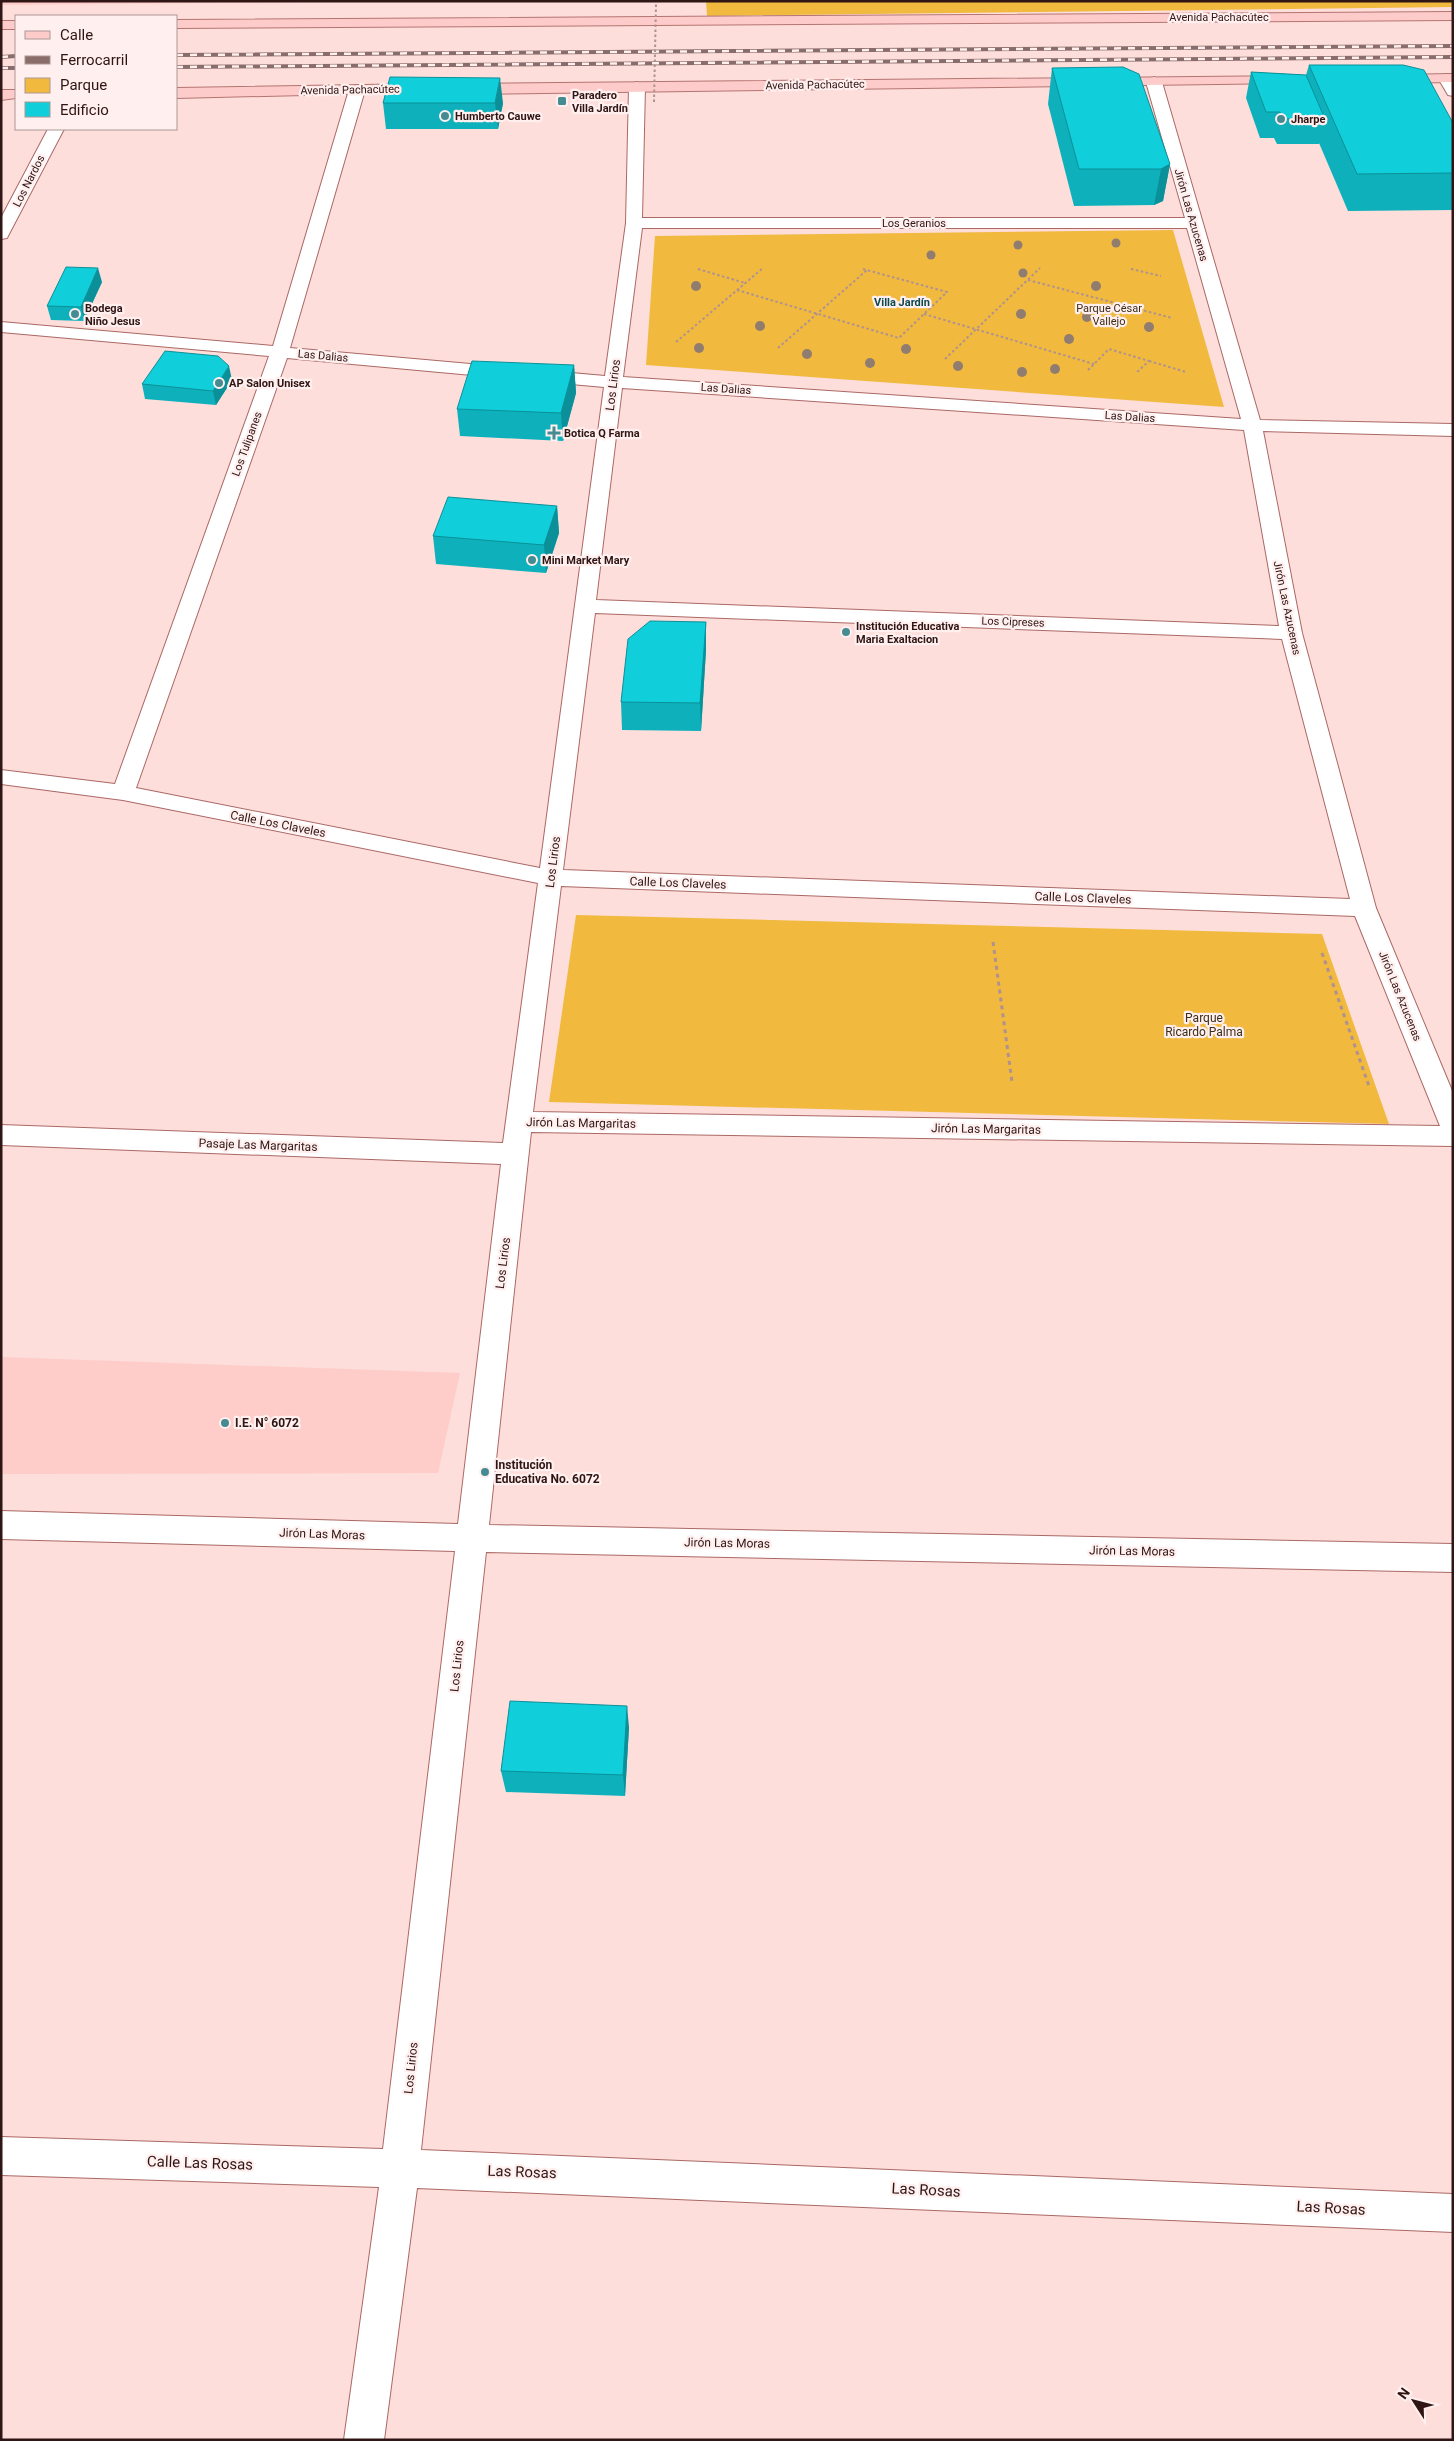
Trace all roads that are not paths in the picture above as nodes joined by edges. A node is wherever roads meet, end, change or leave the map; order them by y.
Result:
1 (1085, 4) dead end
2 (1453, 16) edge
3 (1134, 18) junction
4 (178, 24) edge
5 (1, 25) edge
6 (15, 25) edge
7 (1449, 78) edge
8 (1377, 79) edge
9 (1300, 80) edge
10 (1154, 82) junction
11 (357, 90) junction
12 (1453, 92) edge
13 (178, 93) edge
14 (15, 94) edge
15 (645, 94) junction
16 (1, 95) edge
17 (55, 130) edge
18 (634, 223) junction
19 (1193, 223) junction
20 (1, 234) edge
21 (1, 327) edge
22 (280, 352) junction
23 (614, 382) junction
24 (1252, 425) junction
25 (1453, 430) edge
26 (586, 606) junction
27 (1291, 633) junction
28 (1, 777) edge
29 (123, 793) junction
30 (551, 878) junction
31 (1364, 908) junction
32 (519, 1122) junction
33 (1453, 1125) edge
34 (1, 1135) edge
35 (1453, 1136) edge
36 (515, 1154) junction
37 (1, 1525) edge
38 (471, 1538) junction
39 (1453, 1558) edge
40 (1, 2156) edge
41 (400, 2169) junction
42 (1453, 2213) edge
43 (364, 2440) edge

1 - 3 main road
2 - 3 main road, Avenida Pachacútec
3 - 4 main road, Avenida Pachacútec
5 - 6 main road
7 - 8 main road
7 - 12 street
9 - 10 main road, Avenida Pachacútec
10 - 15 main road, Avenida Pachacútec
10 - 19 street, Jirón Las Azucenas
11 - 13 main road, Avenida Pachacútec
11 - 15 main road, Avenida Pachacútec
11 - 22 street, Los Tulipanes
14 - 16 main road
15 - 18 street, Los Lirios
17 - 20 street, Los Nardos
18 - 19 street, Los Geranios
18 - 23 street, Los Lirios
19 - 24 street, Jirón Las Azucenas
21 - 22 street, Las Dalias
22 - 23 street, Las Dalias
22 - 29 street, Los Tulipanes
23 - 24 street, Las Dalias
23 - 26 street, Los Lirios
24 - 25 street, Las Dalias
24 - 27 street, Jirón Las Azucenas
26 - 27 street, Los Cipreses
26 - 30 street, Los Lirios
27 - 31 street, Jirón Las Azucenas
28 - 29 street, Calle Los Claveles
29 - 30 street, Calle Los Claveles
30 - 31 street, Calle Los Claveles
30 - 32 street, Los Lirios
31 - 33 street, Jirón Las Azucenas
32 - 35 street, Jirón Las Margaritas
32 - 36 street, Los Lirios
34 - 36 street, Pasaje Las Margaritas
36 - 38 street, Los Lirios
37 - 38 street, Jirón Las Moras
38 - 39 street, Jirón Las Moras
38 - 41 street, Los Lirios
40 - 41 street, Calle Las Rosas
41 - 42 street, Las Rosas
41 - 43 street, Los Lirios

